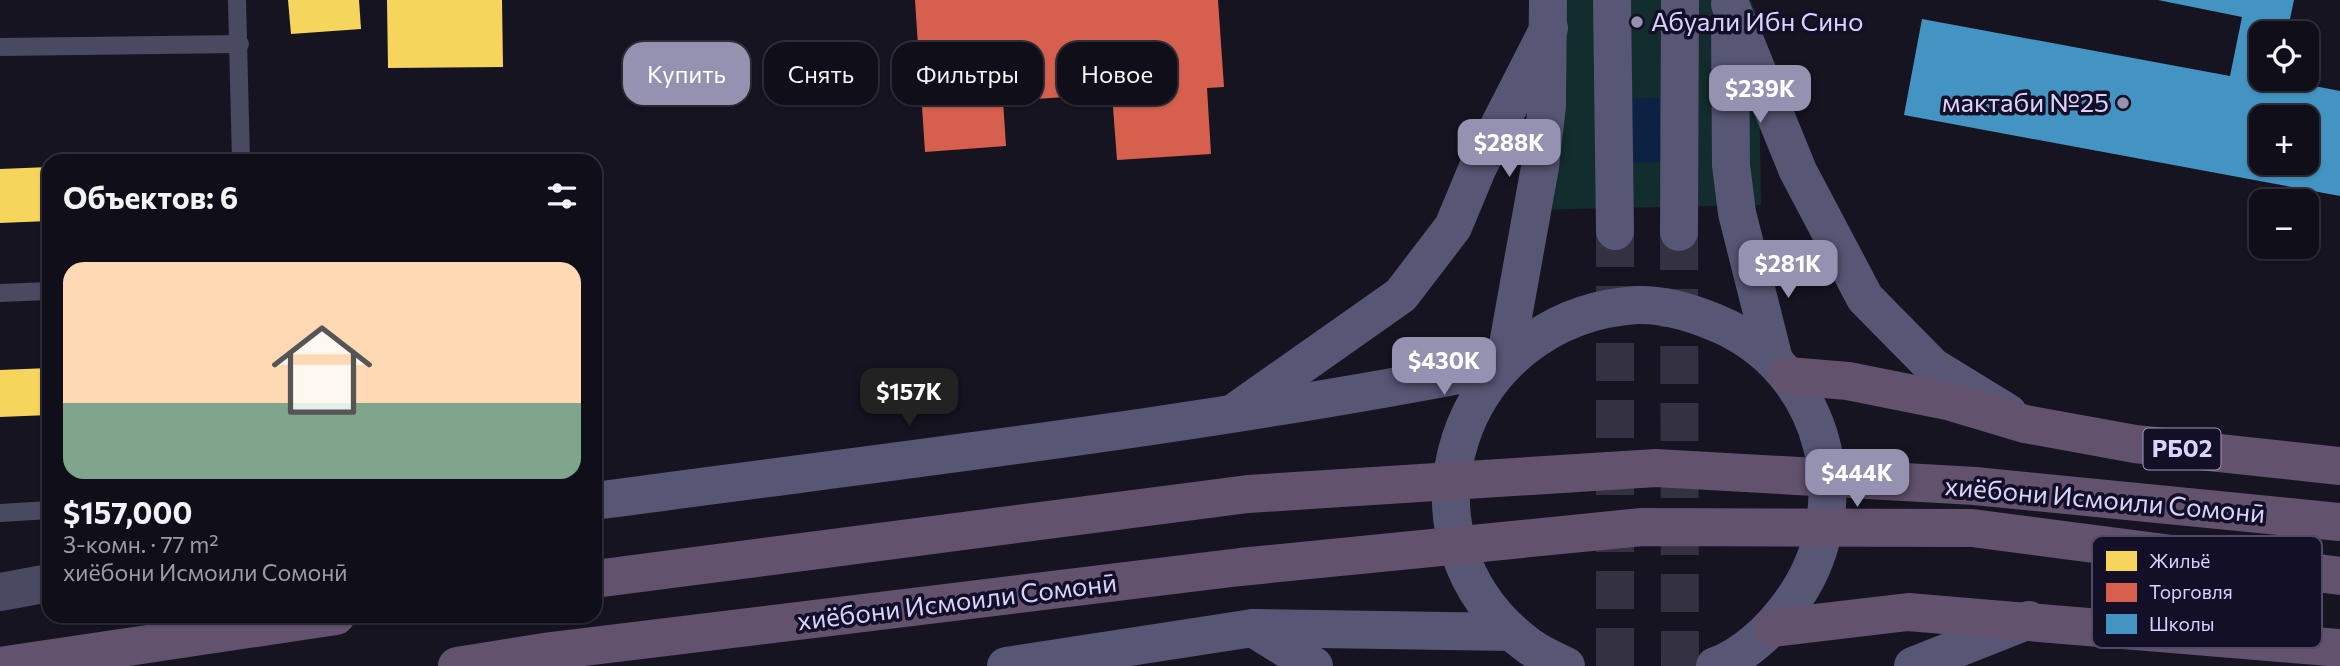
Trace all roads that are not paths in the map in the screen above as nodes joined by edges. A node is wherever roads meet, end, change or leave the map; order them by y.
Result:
1 (237, 0) edge
2 (1612, 0) edge
3 (1680, 0) edge
4 (1730, 2) edge
5 (1548, 14) edge
6 (240, 44) junction
7 (0, 47) edge
8 (241, 154) edge
9 (1615, 231) tunnel mouth
10 (1679, 232) tunnel mouth
11 (42, 292) edge
12 (0, 293) edge
13 (1503, 364) junction
14 (1781, 368) junction
15 (1231, 414) junction
16 (2025, 424) junction
17 (2340, 466) edge
18 (602, 500) edge
19 (42, 510) edge
20 (0, 513) edge
21 (2340, 522) edge
22 (2092, 544) edge
23 (2322, 574) edge
24 (2340, 576) edge
25 (602, 578) edge
26 (42, 584) edge
27 (0, 592) edge
28 (2029, 620) junction
29 (131, 623) edge
30 (289, 623) edge
31 (2092, 626) edge
32 (1254, 628) junction
33 (1773, 628) junction
34 (2322, 646) edge
35 (1524, 648) edge
36 (2340, 648) edge
37 (7, 665) edge
38 (1720, 665) edge
39 (457, 666) edge
40 (1006, 666) edge
41 (1314, 666) edge
42 (1566, 666) edge
43 (1913, 666) edge

1 - 6 lane
2 - 9 main road
3 - 10 main road
4 - 14 main road
4 - 16 main road
5 - 13 main road
5 - 15 main road
6 - 7 lane
6 - 8 lane
11 - 12 lane
13 - 14 main road
13 - 15 main road
13 - 35 main road
14 - 16 highway, РБ02
14 - 33 main road
15 - 18 main road
16 - 17 highway, РБ02
19 - 20 lane
21 - 25 highway, хиёбони Исмоили Сомонӣ
22 - 39 highway, хиёбони Исмоили Сомонӣ
23 - 24 highway, хиёбони Исмоили Сомонӣ
26 - 27 street
28 - 31 highway
28 - 33 highway
28 - 43 main road
29 - 37 highway
30 - 37 highway
32 - 35 main road
32 - 40 main road
32 - 41 main road
33 - 38 main road
34 - 36 highway
35 - 42 main road

